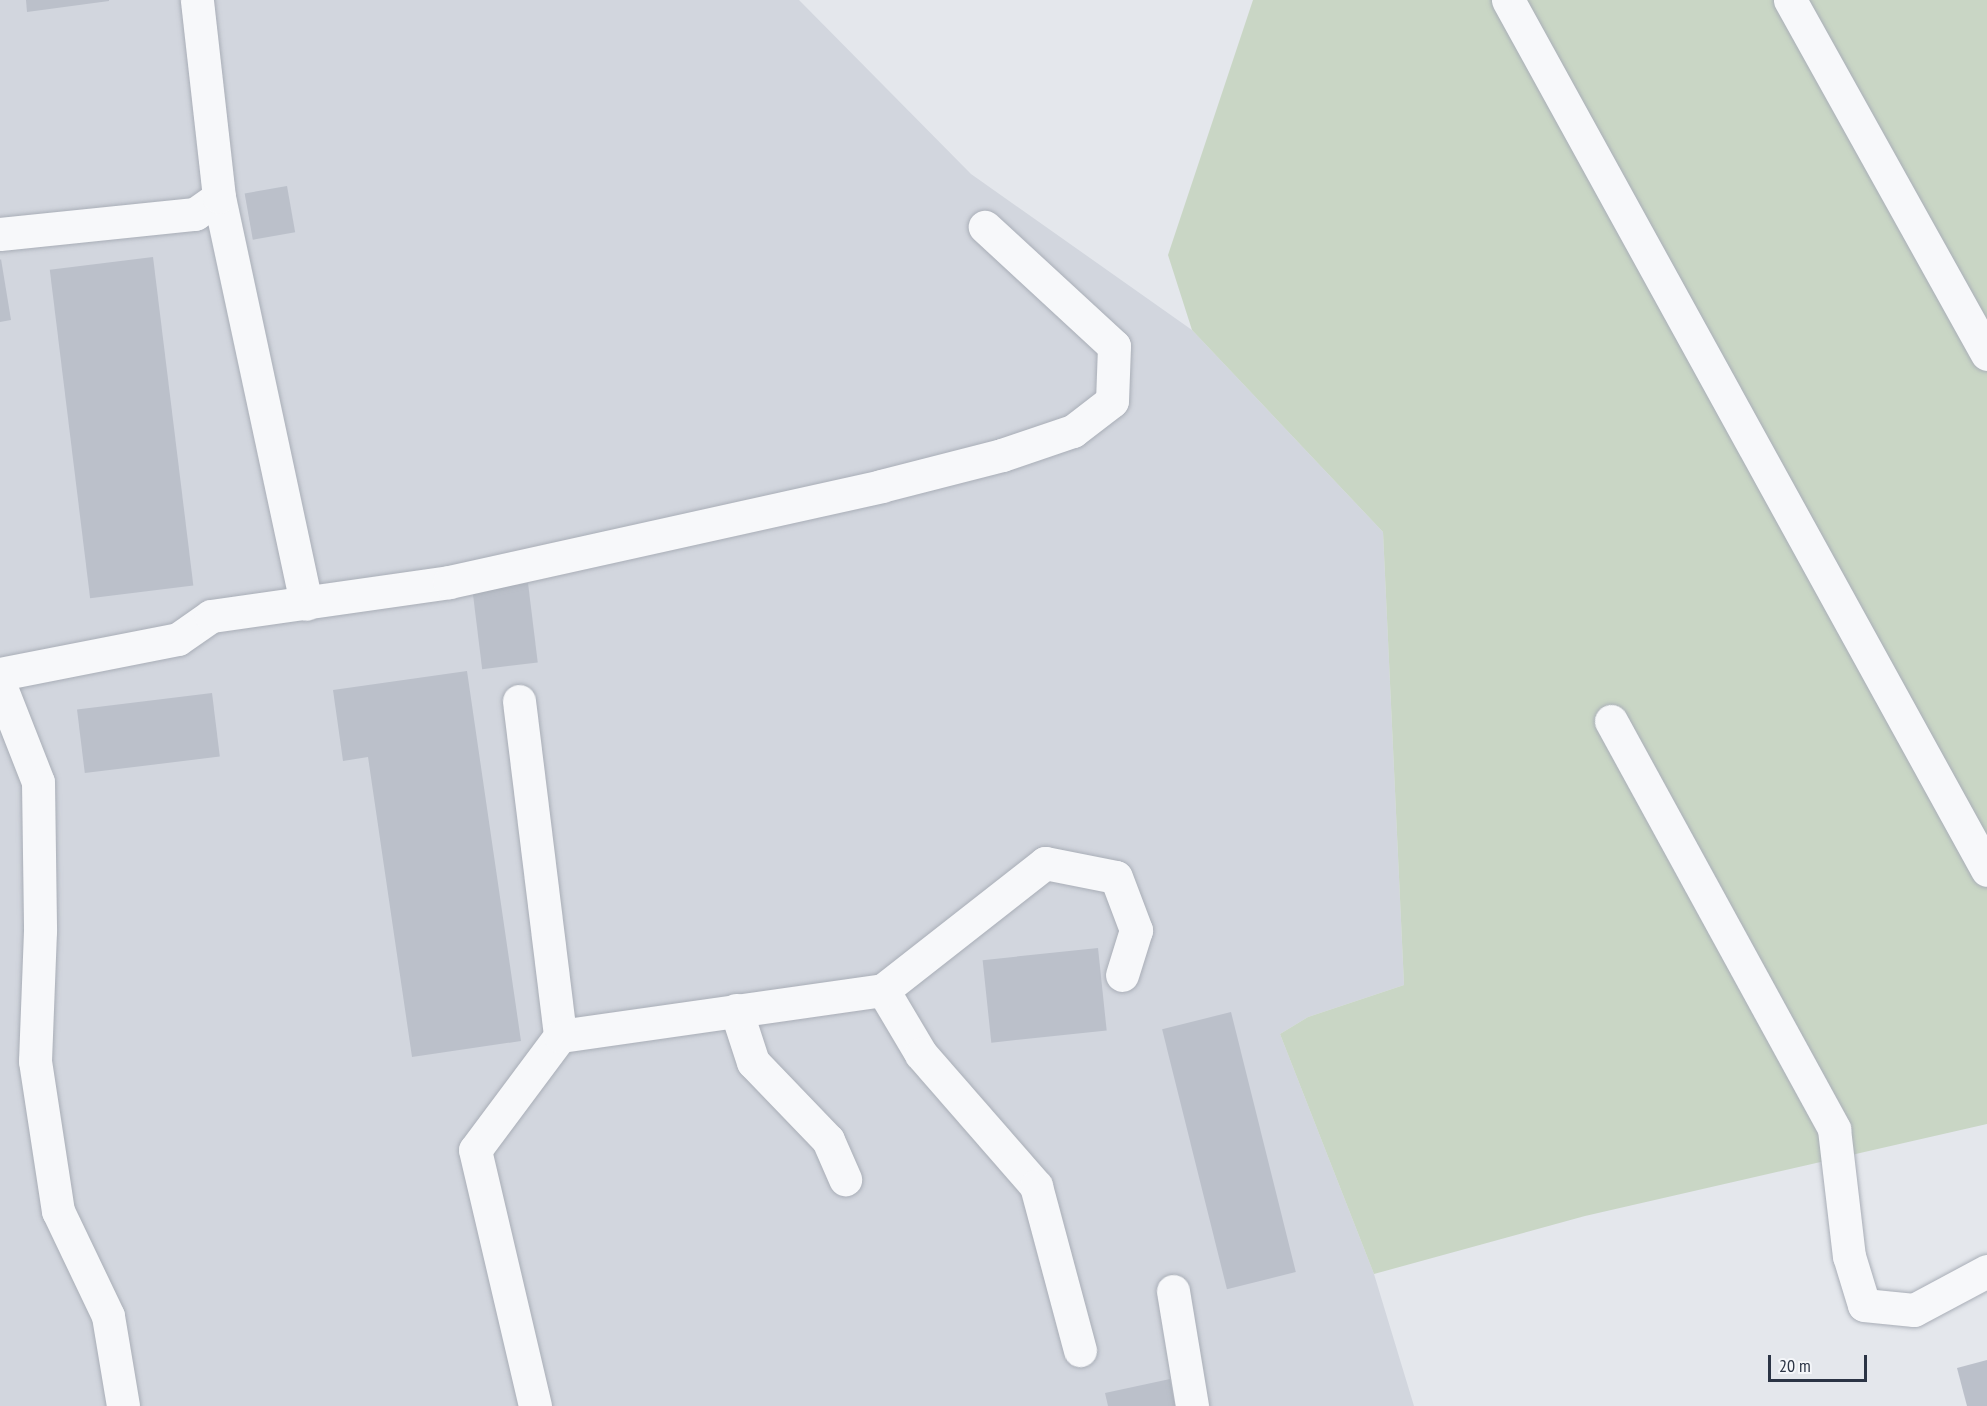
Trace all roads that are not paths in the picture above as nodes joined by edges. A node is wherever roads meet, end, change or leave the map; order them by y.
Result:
1 (197, 0) edge
2 (1508, 0) edge
3 (1790, 0) edge
4 (219, 197) junction
5 (985, 227) dead end
6 (0, 234) edge
7 (1987, 354) edge
8 (306, 604) junction
9 (0, 674) edge
10 (0, 685) edge
11 (519, 700) dead end
12 (1611, 721) dead end
13 (1987, 870) edge
14 (1122, 975) dead end
15 (883, 990) junction
16 (736, 1010) junction
17 (560, 1036) junction
18 (845, 1179) dead end
19 (1987, 1271) edge
20 (1173, 1291) dead end
21 (1080, 1350) dead end
22 (123, 1406) edge
23 (535, 1406) edge
24 (1192, 1406) edge

1 - 4 lane
2 - 13 lane
3 - 7 lane
4 - 6 lane
4 - 8 lane
5 - 8 lane
8 - 9 lane
10 - 22 lane
11 - 17 lane
12 - 19 lane
14 - 15 lane
15 - 16 lane
15 - 21 lane
16 - 17 lane
16 - 18 lane
17 - 23 lane
20 - 24 lane

